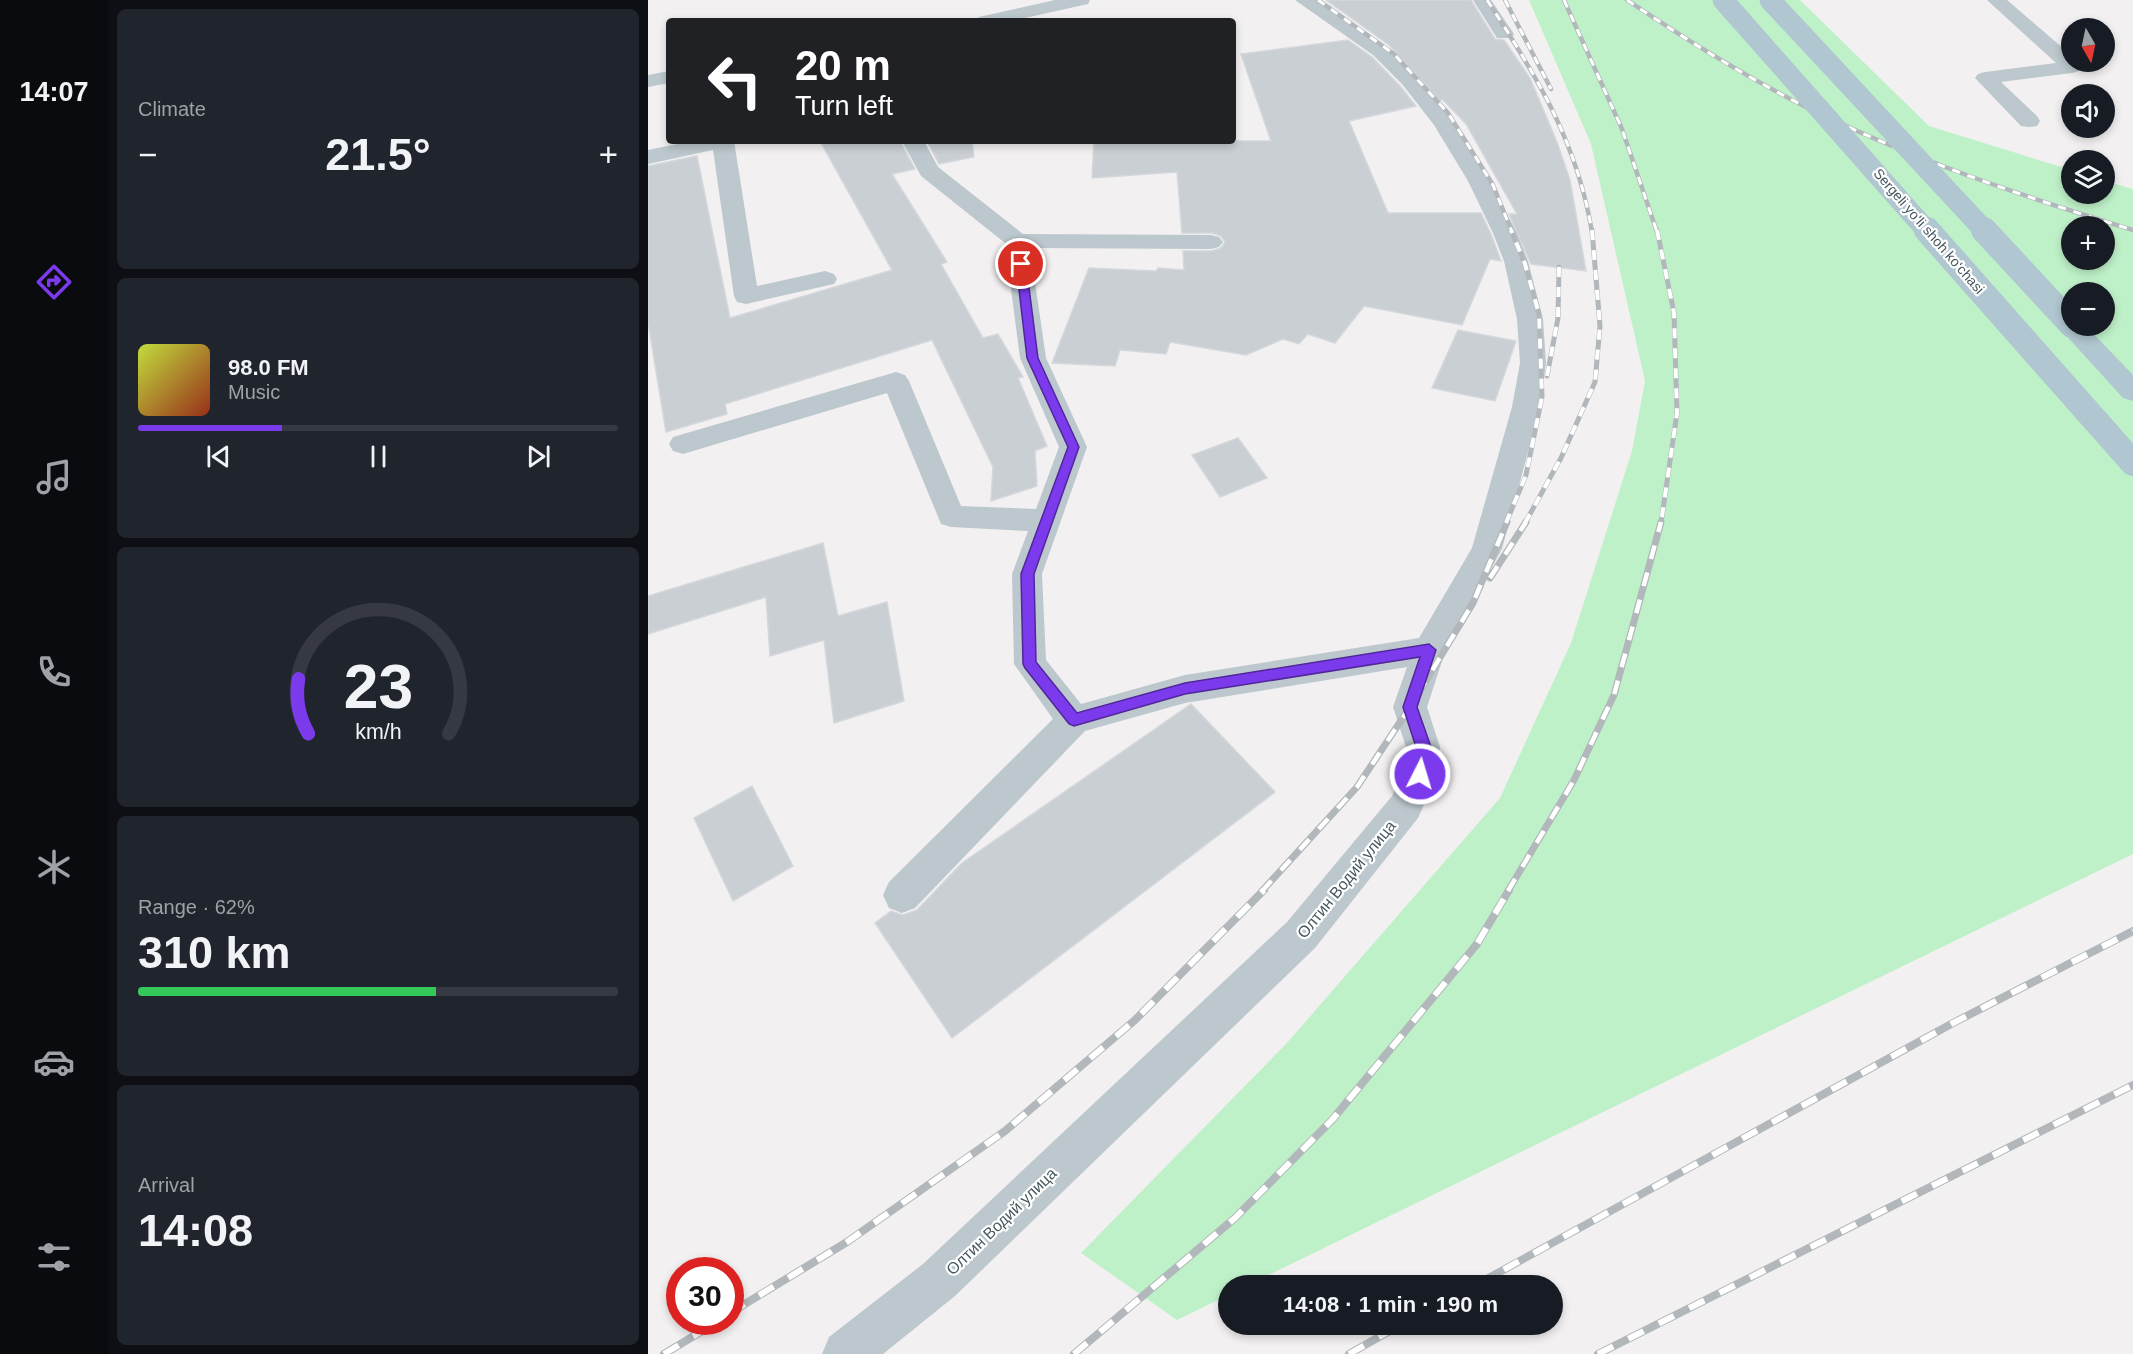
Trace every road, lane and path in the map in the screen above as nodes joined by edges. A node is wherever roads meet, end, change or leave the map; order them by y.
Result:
1 (1081, 0) edge
2 (1304, 0) edge
3 (1482, 0) edge
4 (1723, 0) edge
5 (1770, 0) edge
6 (1996, 0) edge
7 (1000, 18) edge
8 (1504, 33) dead end
9 (666, 78) edge
10 (648, 81) edge
11 (2029, 121) dead end
12 (709, 144) edge
13 (723, 144) edge
14 (915, 144) edge
15 (648, 157) edge
16 (1017, 241) junction
17 (1211, 242) dead end
18 (825, 279) dead end
19 (2061, 313) edge
20 (2082, 336) edge
21 (2133, 392) edge
22 (683, 444) dead end
23 (2133, 463) edge
24 (1047, 521) junction
25 (1429, 650) junction
26 (1074, 720) junction
27 (902, 895) dead end
28 (846, 1354) edge

1 - 7 street
2 - 25 street, Олтин Водий улица
3 - 8 street
4 - 23 main road, Sergeli yo‘li shoh ko‘chasi, bridge
5 - 19 main road, bridge
6 - 11 street
9 - 10 street
12 - 15 street
13 - 18 street
14 - 16 street
16 - 17 street
16 - 24 street
20 - 21 main road
22 - 24 street
24 - 26 street
25 - 26 street
25 - 28 street, Олтин Водий улица
26 - 27 street

